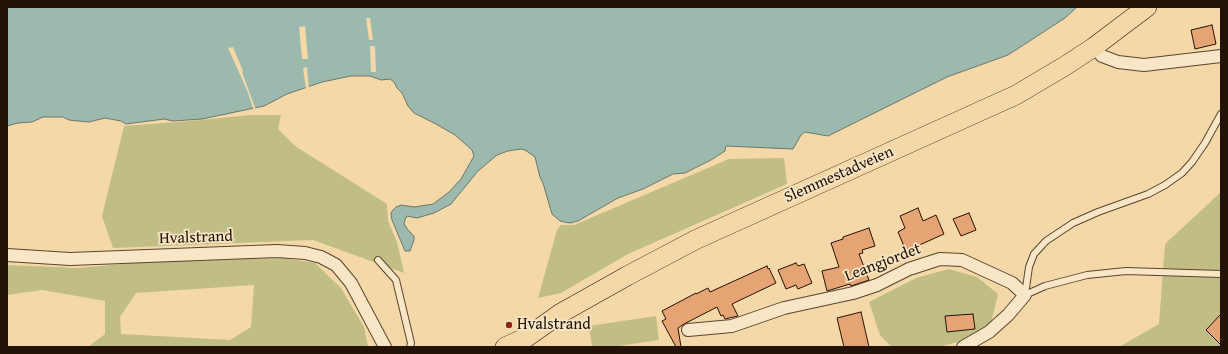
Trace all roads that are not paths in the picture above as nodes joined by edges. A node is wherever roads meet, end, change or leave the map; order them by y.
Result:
1 (1147, 7) edge
2 (1094, 47) junction
3 (1221, 56) edge
4 (1221, 114) edge
5 (7, 255) edge
6 (378, 260) dead end
7 (1221, 274) edge
8 (1025, 295) junction
9 (688, 330) dead end
10 (522, 342) edge
11 (385, 347) edge
12 (410, 347) edge
13 (505, 347) edge
14 (963, 347) edge

1 - 2 main road, Slemmestadveien
2 - 3 street
2 - 10 main road, Slemmestadveien
4 - 8 lane
5 - 11 street, Hvalstrand
6 - 12 lane
7 - 8 lane
8 - 9 street, Leangjordet
8 - 14 street
10 - 13 main road, Slemmestadveien

